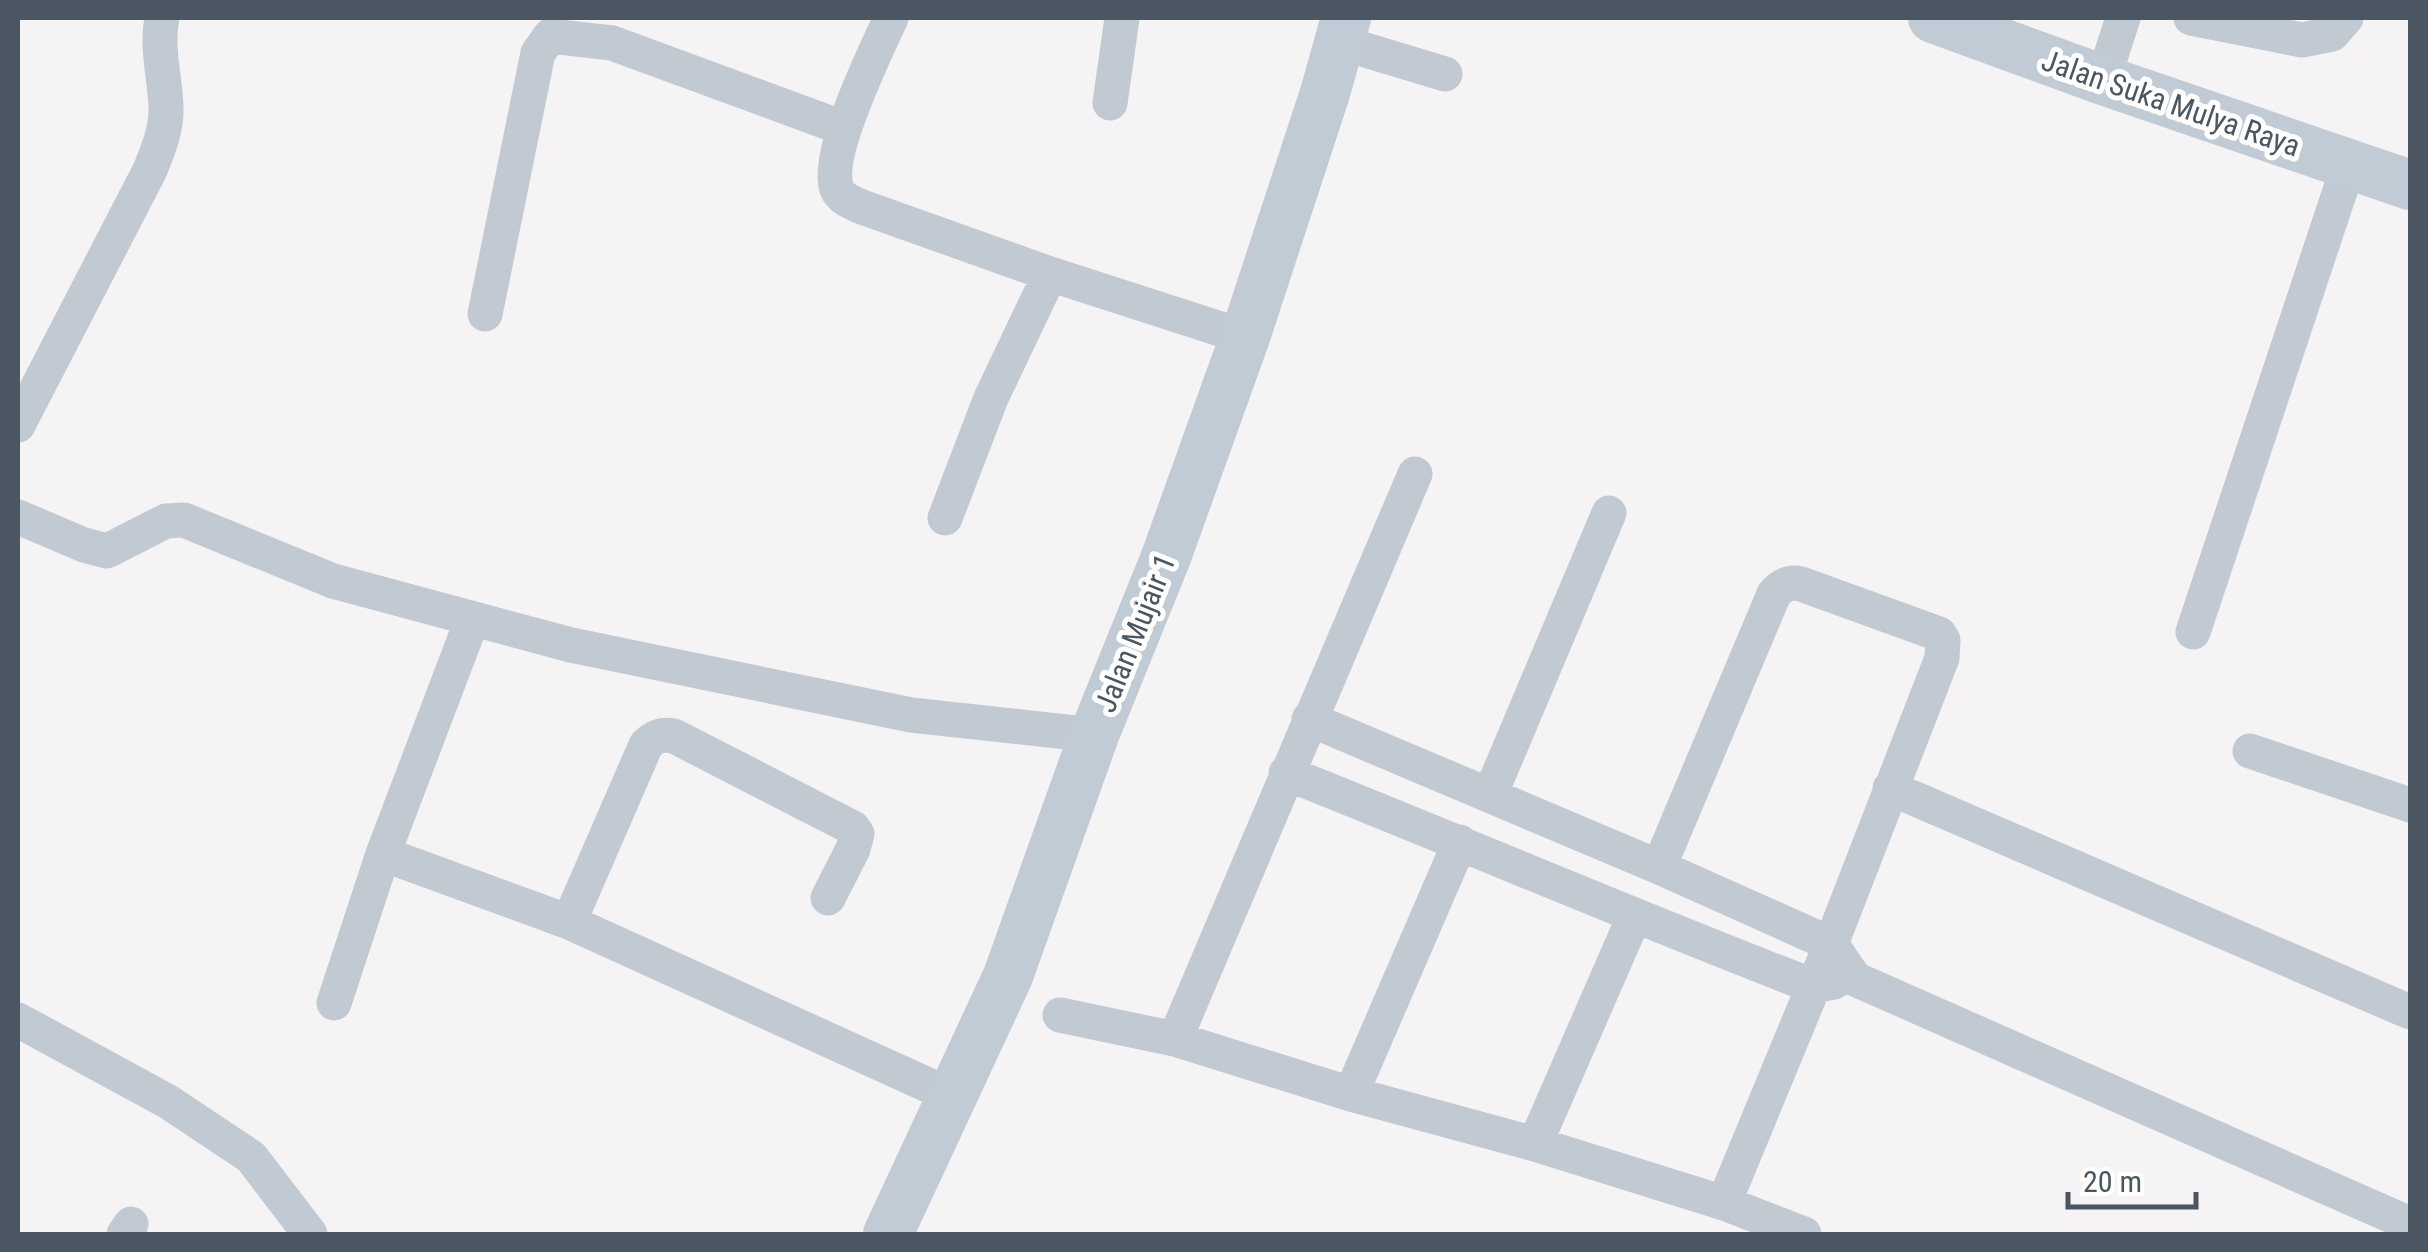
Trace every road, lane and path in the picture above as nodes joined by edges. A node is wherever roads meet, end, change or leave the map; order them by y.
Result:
1 (162, 18) edge
2 (892, 18) edge
3 (1122, 18) edge
4 (1933, 18) edge
5 (2123, 18) edge
6 (2191, 18) edge
7 (2346, 18) edge
8 (614, 30) edge
9 (1342, 30) edge
10 (1446, 74) dead end
11 (2103, 80) junction
12 (1110, 103) dead end
13 (843, 128) junction
14 (2349, 164) junction
15 (2410, 185) edge
16 (1050, 274) junction
17 (485, 314) dead end
18 (1245, 337) junction
19 (18, 424) edge
20 (1415, 474) dead end
21 (1608, 513) dead end
22 (18, 517) edge
23 (945, 518) dead end
24 (472, 620) junction
25 (2193, 632) dead end
26 (1308, 719) junction
27 (1094, 735) junction
28 (2250, 751) dead end
29 (1286, 774) junction
30 (1890, 788) junction
31 (1490, 794) junction
32 (2410, 805) edge
33 (1460, 842) junction
34 (383, 854) junction
35 (1659, 867) junction
36 (828, 898) dead end
37 (1634, 917) junction
38 (569, 922) junction
39 (1831, 944) junction
40 (1855, 979) junction
41 (1813, 986) junction
42 (334, 1003) dead end
43 (2410, 1012) edge
44 (1060, 1015) dead end
45 (18, 1020) edge
46 (1175, 1039) junction
47 (1351, 1094) junction
48 (952, 1096) junction
49 (1535, 1144) junction
50 (1724, 1203) junction
51 (2410, 1224) edge
52 (310, 1234) edge
53 (888, 1234) edge
54 (1804, 1234) edge

1 - 19 street
2 - 13 street
3 - 12 street
4 - 11 street, Jalan Suka Mulya Raya
5 - 11 street
6 - 7 street
8 - 13 street
8 - 17 street
9 - 10 street
9 - 18 street, Jalan Mujair 1
11 - 14 street, Jalan Suka Mulya Raya
13 - 16 street
14 - 15 street, Jalan Suka Mulya Raya
14 - 25 street
16 - 18 street
16 - 23 street
18 - 27 street, Jalan Mujair 1
20 - 26 street
21 - 31 street
22 - 24 street
24 - 27 street
24 - 34 street
26 - 29 street
26 - 31 street
27 - 48 street, Jalan Mujair 1
28 - 32 street
29 - 33 street
29 - 46 street
30 - 35 street
30 - 39 street
30 - 43 street
31 - 35 street
33 - 37 street
33 - 47 street
34 - 38 street
34 - 42 street
35 - 39 street
36 - 38 street
37 - 41 street
37 - 49 street
38 - 48 street
39 - 40 street
39 - 41 street
40 - 41 street
40 - 51 street
41 - 50 street
44 - 46 street
45 - 52 street
46 - 47 street
47 - 49 street
48 - 53 street, Jalan Mujair 1
49 - 50 street
50 - 54 street

